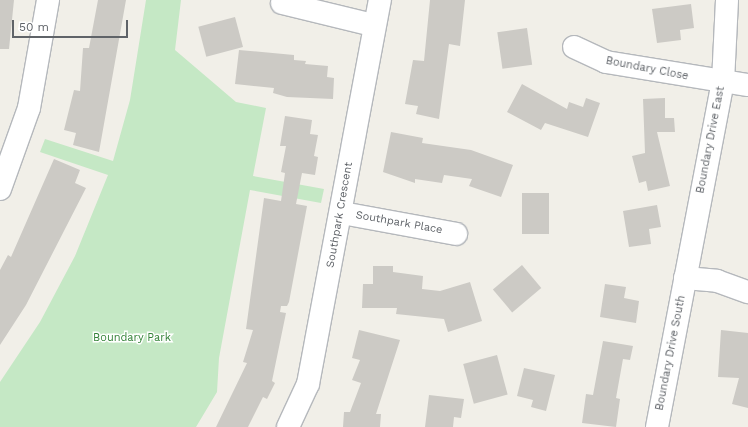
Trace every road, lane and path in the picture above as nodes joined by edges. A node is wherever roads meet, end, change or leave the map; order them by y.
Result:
1 (48, 0) edge
2 (380, 0) edge
3 (727, 0) edge
4 (282, 3) dead end
5 (373, 25) junction
6 (574, 47) dead end
7 (723, 82) junction
8 (748, 85) edge
9 (0, 189) edge
10 (342, 213) junction
11 (456, 234) dead end
12 (685, 278) junction
13 (748, 292) edge
14 (288, 427) edge
15 (657, 427) edge

1 - 9 street
2 - 5 street, Southpark Crescent
3 - 7 street, Boundary Drive East
4 - 5 street
5 - 10 street, Southpark Crescent
6 - 7 street, Boundary Close
7 - 8 street, Boundary Close
7 - 12 street, Boundary Drive East
10 - 11 street, Southpark Place
10 - 14 street, Southpark Crescent
12 - 13 street
12 - 15 street, Boundary Drive South

